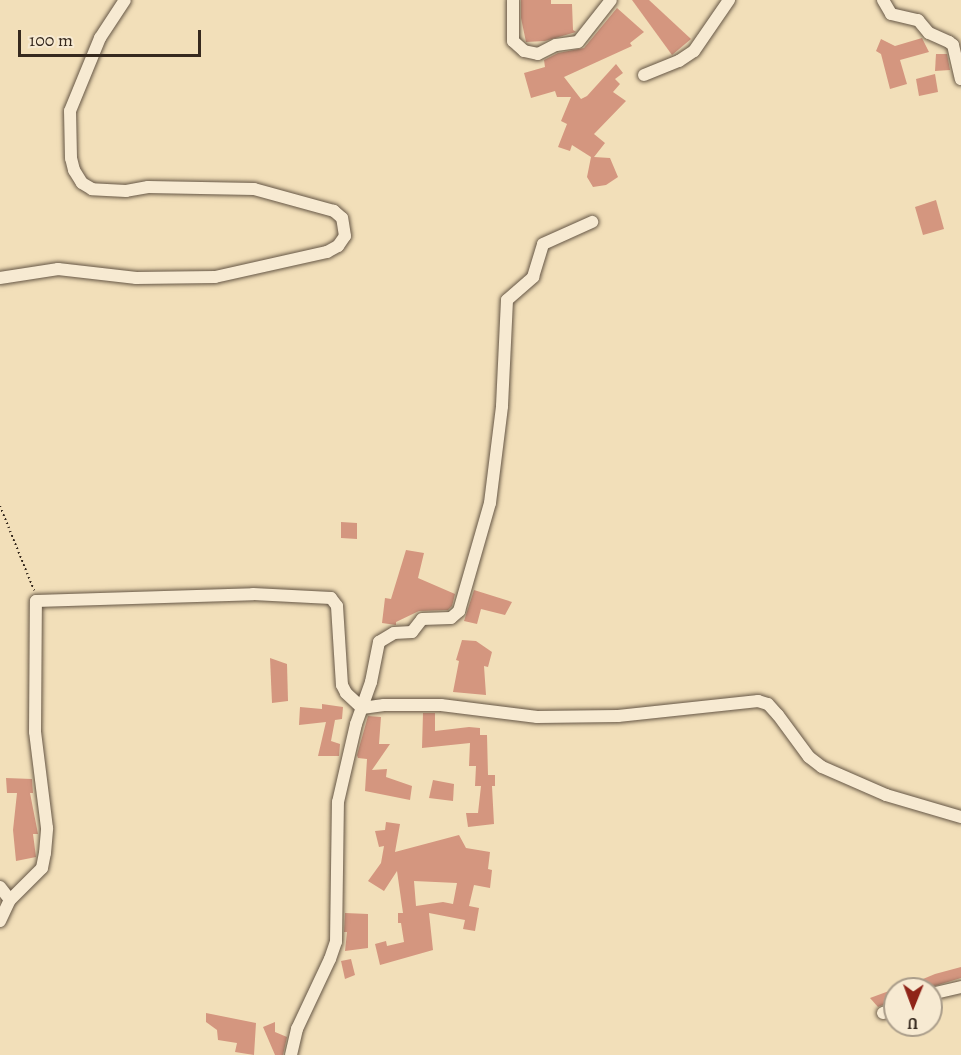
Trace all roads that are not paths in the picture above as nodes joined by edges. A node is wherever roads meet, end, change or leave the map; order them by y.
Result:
1 (125, 0) edge
2 (513, 0) edge
3 (611, 0) edge
4 (729, 0) edge
5 (884, 0) edge
6 (644, 75) dead end
7 (961, 79) edge
8 (591, 222) dead end
9 (0, 278) edge
10 (362, 708) junction
11 (961, 817) edge
12 (0, 887) edge
13 (10, 900) junction
14 (0, 921) edge
15 (961, 987) edge
16 (943, 991) edge
17 (291, 1055) edge

1 - 9 street
2 - 3 street
4 - 6 street
5 - 7 street
8 - 10 street
10 - 11 street
10 - 13 street
10 - 17 street
12 - 13 street
13 - 14 street
15 - 16 street

